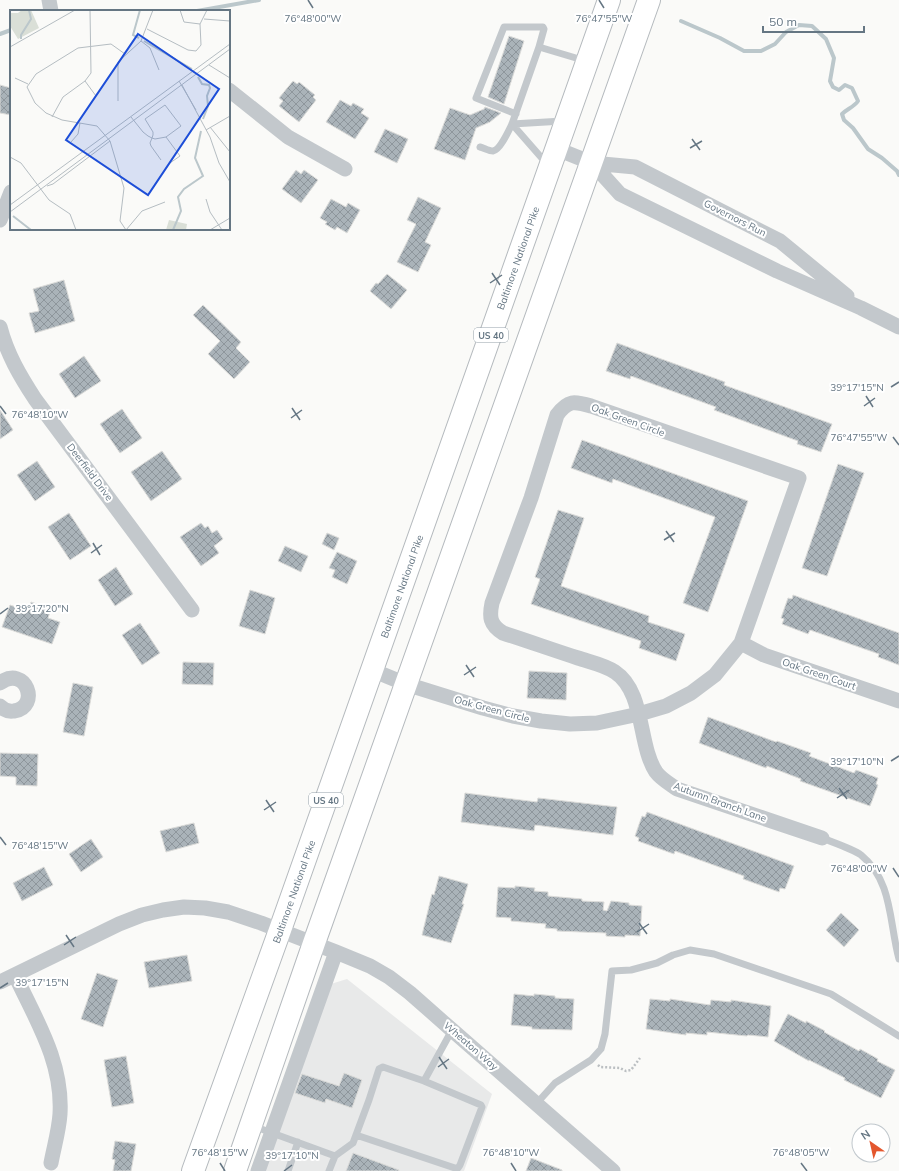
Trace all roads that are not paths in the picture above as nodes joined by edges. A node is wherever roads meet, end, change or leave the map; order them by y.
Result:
1 (49, 0) edge
2 (610, 0) edge
3 (649, 0) edge
4 (51, 10) edge
5 (539, 47) junction
6 (588, 61) junction
7 (230, 91) edge
8 (516, 114) junction
9 (567, 120) junction
10 (512, 124) junction
11 (480, 147) dead end
12 (553, 158) junction
13 (592, 163) junction
14 (345, 169) dead end
15 (10, 194) edge
16 (0, 219) edge
17 (862, 308) junction
18 (0, 327) edge
19 (899, 327) edge
20 (192, 610) dead end
21 (741, 643) junction
22 (372, 670) junction
23 (0, 683) edge
24 (406, 684) junction
25 (899, 701) edge
26 (0, 706) edge
27 (639, 714) junction
28 (822, 838) joint
29 (280, 930) junction
30 (314, 943) junction
31 (336, 952) junction
32 (899, 959) edge
33 (15, 975) junction
34 (0, 982) edge
35 (452, 1030) junction
36 (899, 1036) edge
37 (424, 1081) junction
38 (537, 1103) junction
39 (250, 1126) junction
40 (272, 1133) junction
41 (356, 1135) junction
42 (298, 1142) junction
43 (335, 1156) junction
44 (51, 1163) dead end
45 (193, 1171) edge
46 (235, 1171) edge
47 (258, 1171) edge
48 (288, 1171) edge
49 (329, 1171) edge
50 (613, 1171) edge

1 - 4 street
2 - 6 main road, Baltimore National Pike / US 40
3 - 13 main road
5 - 6 lane
5 - 8 lane
5 - 8 lane
6 - 9 main road, Baltimore National Pike / US 40
7 - 14 street
8 - 10 lane
9 - 10 lane
9 - 12 main road, Baltimore National Pike / US 40
10 - 11 lane
10 - 12 lane
12 - 13 street, Governors Run
12 - 22 main road, Baltimore National Pike / US 40
13 - 17 street, Governors Run
13 - 17 street, Governors Run
13 - 24 main road
15 - 16 street
17 - 19 street, Governors Run
18 - 20 street, Deerfield Drive
21 - 25 street, Oak Green Court
21 - 27 street, Oak Green Circle
21 - 27 street, Oak Green Circle
22 - 24 street, Oak Green Circle
22 - 29 main road, Baltimore National Pike / US 40
23 - 26 street
24 - 27 street, Oak Green Circle
24 - 30 main road
27 - 28 street, Autumn Branch Lane
28 - 32 lane
29 - 30 street, Wheaton Way
29 - 33 street, Wheaton Way
29 - 45 main road, Baltimore National Pike / US 40
30 - 31 street, Wheaton Way
30 - 39 main road
31 - 35 street, Wheaton Way
31 - 40 street
33 - 34 street, Wheaton Way
33 - 44 street
35 - 37 lane
35 - 38 street, Wheaton Way
36 - 38 lane
37 - 41 lane
37 - 41 lane
38 - 50 street, Wheaton Way
39 - 40 lane
39 - 46 main road
40 - 42 lane
40 - 47 street
41 - 43 lane
42 - 43 lane
42 - 48 lane
43 - 49 lane

